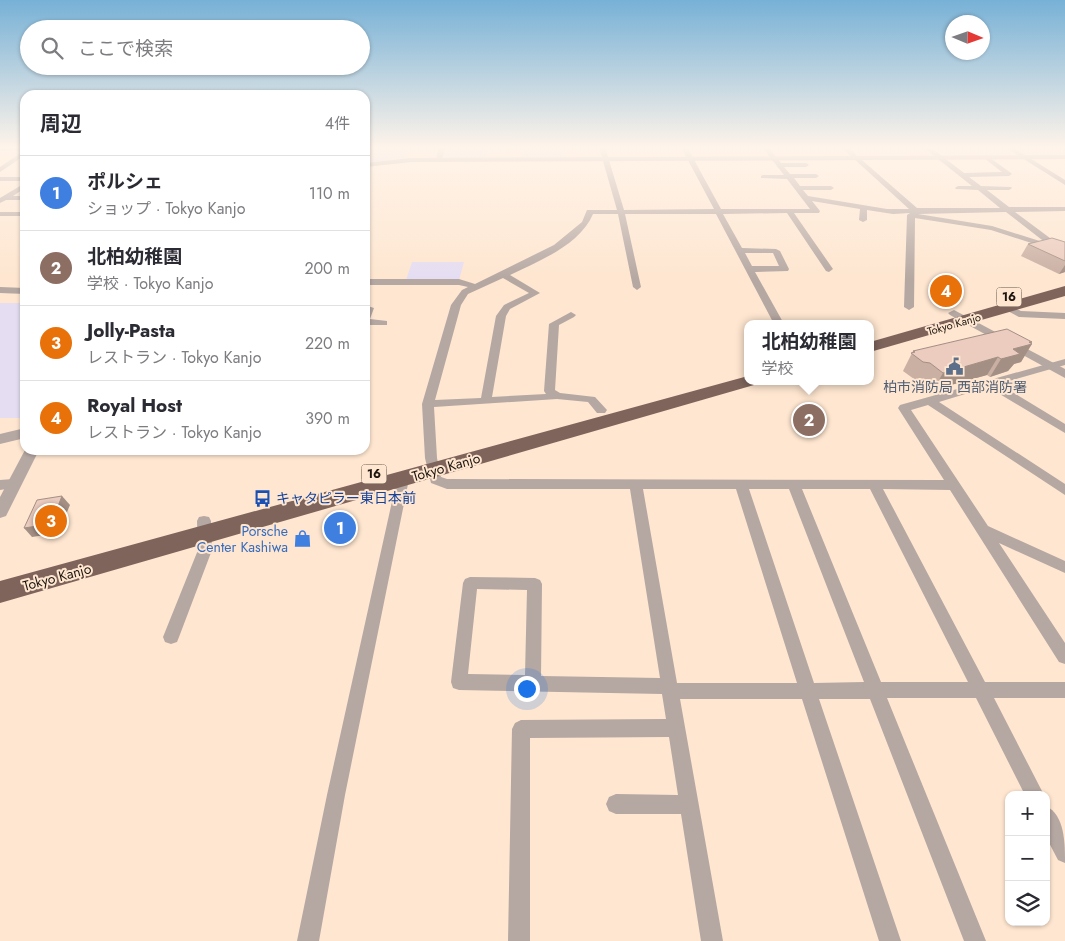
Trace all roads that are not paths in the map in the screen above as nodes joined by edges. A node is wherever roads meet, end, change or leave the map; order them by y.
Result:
1 (15, 191) edge
2 (615, 191) edge
3 (708, 191) edge
4 (800, 191) edge
5 (891, 191) edge
6 (985, 191) edge
7 (20, 198) edge
8 (806, 198) junction
9 (2, 199) edge
10 (864, 207) junction
11 (1065, 209) edge
12 (1010, 210) junction
13 (621, 211) junction
14 (720, 211) junction
15 (789, 211) junction
16 (913, 212) junction
17 (0, 214) edge
18 (20, 214) edge
19 (863, 220) dead end
20 (1053, 248) junction
21 (740, 250) junction
22 (1065, 252) edge
23 (750, 269) junction
24 (829, 270) dead end
25 (504, 274) junction
26 (1065, 281) edge
27 (370, 282) edge
28 (476, 287) junction
29 (638, 288) dead end
30 (0, 290) edge
31 (20, 290) edge
32 (1065, 291) edge
33 (909, 307) dead end
34 (1009, 308) junction
35 (571, 315) dead end
36 (1065, 316) edge
37 (961, 317) junction
38 (777, 320) edge
39 (370, 321) edge
40 (384, 324) dead end
41 (874, 335) edge
42 (874, 346) edge
43 (1065, 362) edge
44 (1050, 366) junction
45 (744, 370) edge
46 (1065, 374) edge
47 (744, 382) edge
48 (989, 383) junction
49 (557, 396) junction
50 (929, 400) junction
51 (486, 401) junction
52 (428, 404) junction
53 (601, 410) junction
54 (1065, 429) edge
55 (20, 434) edge
56 (0, 439) edge
57 (28, 455) edge
58 (431, 464) junction
59 (403, 479) junction
60 (7, 484) edge
61 (636, 485) junction
62 (740, 485) junction
63 (794, 485) junction
64 (874, 485) junction
65 (954, 485) junction
66 (1065, 490) edge
67 (0, 512) edge
68 (205, 528) junction
69 (983, 530) junction
70 (1065, 567) edge
71 (0, 578) edge
72 (0, 592) edge
73 (171, 637) dead end
74 (1065, 657) edge
75 (533, 683) junction
76 (670, 688) junction
77 (808, 690) junction
78 (876, 690) junction
79 (981, 690) junction
80 (1065, 690) edge
81 (676, 728) junction
82 (1033, 791) edge
83 (616, 804) dead end
84 (690, 805) junction
85 (1050, 824) edge
86 (1065, 852) edge
87 (308, 941) edge
88 (520, 941) edge
89 (712, 941) edge
90 (890, 941) edge
91 (976, 941) edge

1 - 9 street
2 - 13 street
3 - 14 street
4 - 8 street
5 - 16 street
6 - 12 street
7 - 9 street
8 - 10 street
8 - 15 street
10 - 16 street
10 - 19 street
11 - 12 street
12 - 16 street
12 - 20 street
13 - 14 street
13 - 25 street
13 - 29 street
14 - 15 street
14 - 21 street
15 - 24 street
16 - 20 street
16 - 33 street
17 - 18 street
20 - 22 street
21 - 23 street
21 - 23 street
23 - 38 street
25 - 28 street
25 - 51 street
26 - 37 highway, Tokyo Kanjo / 16
27 - 28 street
28 - 52 street
30 - 31 street
32 - 34 highway, Tokyo Kanjo / 16
34 - 36 street
34 - 37 highway, Tokyo Kanjo / 16
35 - 49 street
37 - 41 highway, Tokyo Kanjo / 16
37 - 42 highway, Tokyo Kanjo / 16
37 - 44 street
39 - 40 street
43 - 44 street
44 - 46 street
44 - 48 street
45 - 53 highway, Tokyo Kanjo / 16
47 - 58 highway, Tokyo Kanjo / 16
48 - 50 street
48 - 54 street
49 - 51 street
49 - 53 street
50 - 65 street
50 - 66 street
51 - 52 street
52 - 58 street
53 - 58 highway, Tokyo Kanjo / 16
55 - 56 street
57 - 60 street
58 - 59 highway, Tokyo Kanjo / 16
58 - 61 street
58 - 68 highway, Tokyo Kanjo / 16
59 - 68 highway, Tokyo Kanjo / 16
59 - 87 street
60 - 67 street
61 - 62 street
61 - 76 street
62 - 63 street
62 - 77 street
63 - 64 street
63 - 78 street
64 - 65 street
64 - 79 street
65 - 69 street
68 - 71 highway, Tokyo Kanjo / 16
68 - 72 highway, Tokyo Kanjo / 16
68 - 73 street
69 - 70 street
69 - 74 street
75 - 75 street
75 - 76 street
76 - 77 street
76 - 81 street
77 - 78 street
77 - 90 street
78 - 79 street
78 - 91 street
79 - 80 street
79 - 82 street
81 - 84 street
81 - 88 street
83 - 84 street
84 - 89 street
85 - 86 street

